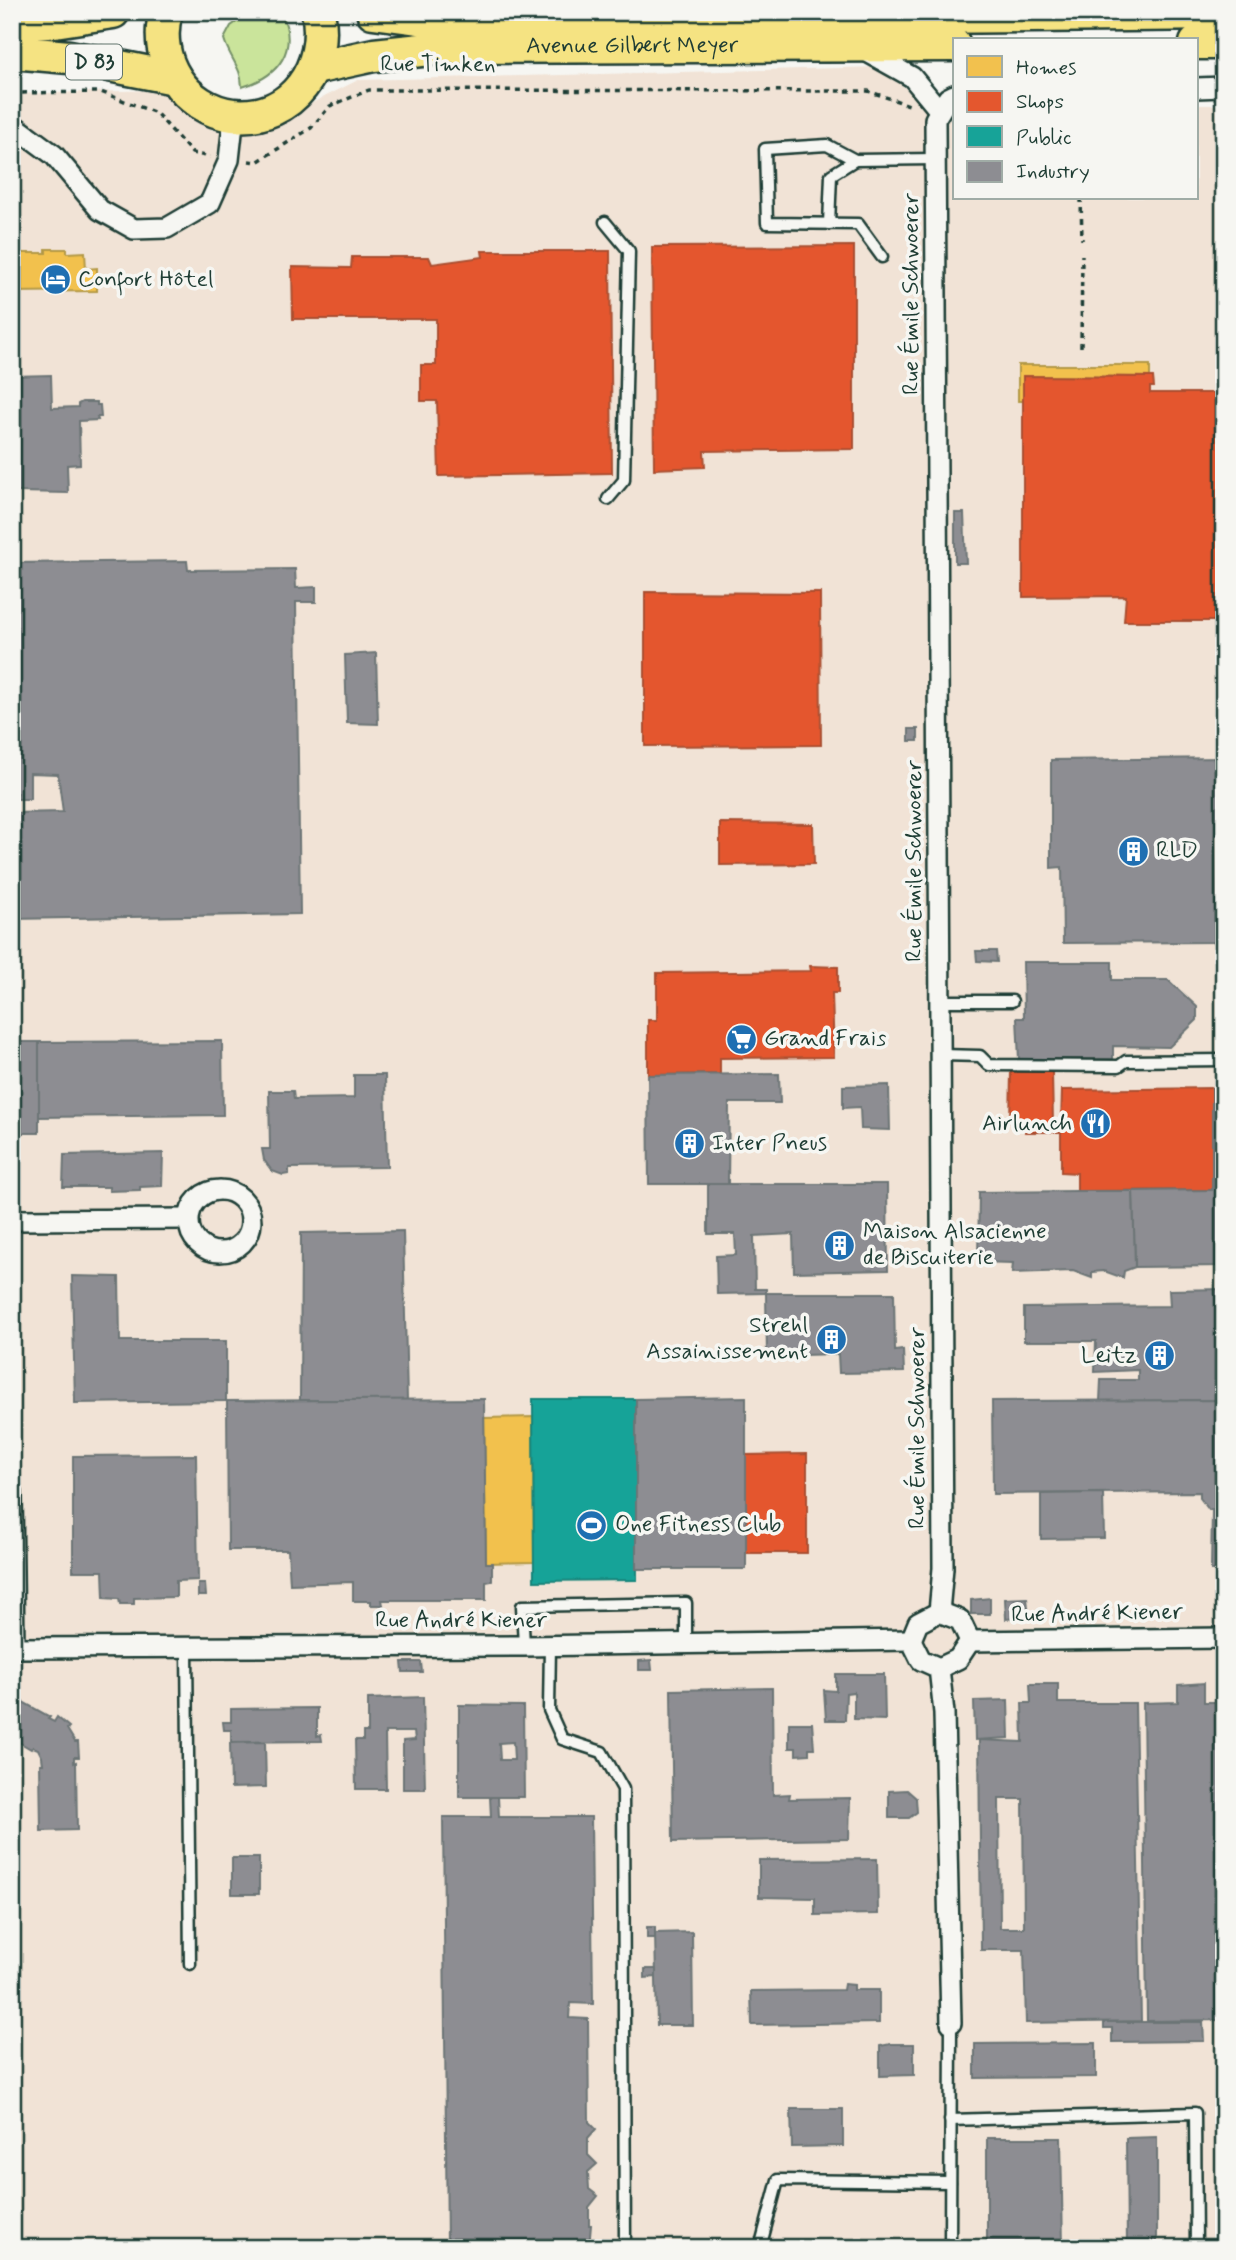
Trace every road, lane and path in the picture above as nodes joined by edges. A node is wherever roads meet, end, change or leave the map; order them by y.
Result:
1 (113, 12) edge
2 (166, 12) edge
3 (318, 12) edge
4 (373, 12) edge
5 (1224, 15) edge
6 (12, 23) edge
7 (1198, 43) edge
8 (1224, 43) edge
9 (855, 45) junction
10 (953, 45) edge
11 (12, 52) edge
12 (314, 68) junction
13 (175, 78) junction
14 (1224, 87) edge
15 (1198, 88) edge
16 (12, 93) edge
17 (953, 96) edge
18 (939, 110) junction
19 (234, 115) junction
20 (12, 124) edge
21 (935, 159) junction
22 (229, 160) junction
23 (855, 160) junction
24 (1082, 200) edge
25 (604, 222) dead end
26 (829, 224) junction
27 (1082, 240) dead end
28 (1082, 255) dead end
29 (882, 257) dead end
30 (1081, 347) dead end
31 (608, 499) dead end
32 (940, 1001) junction
33 (1012, 1001) dead end
34 (941, 1055) junction
35 (1224, 1060) edge
36 (188, 1219) dead end
37 (12, 1220) edge
38 (12, 1493) edge
39 (939, 1612) junction
40 (1224, 1638) edge
41 (911, 1640) junction
42 (970, 1641) junction
43 (686, 1644) junction
44 (550, 1645) junction
45 (524, 1646) junction
46 (187, 1647) junction
47 (13, 1648) edge
48 (939, 1668) junction
49 (190, 1964) dead end
50 (951, 2023) joint
51 (950, 2120) junction
52 (950, 2182) junction
53 (625, 2244) dead end
54 (760, 2248) edge
55 (950, 2248) edge
56 (1196, 2248) edge

1 - 6 main road, D 83
2 - 13 main road
3 - 12 main road
4 - 5 main road, Avenue Gilbert Meyer
7 - 8 main road
9 - 10 main road, Avenue Gilbert Meyer
9 - 12 main road, Avenue Gilbert Meyer
9 - 18 street
11 - 13 main road, D 83
12 - 19 main road
13 - 19 main road
14 - 15 street
16 - 22 path, Rue Timken
17 - 18 street
18 - 21 street, Rue Émile Schwoerer
18 - 22 path, Rue Timken
19 - 22 street
20 - 22 street
21 - 23 lane
21 - 32 street, Rue Émile Schwoerer
23 - 26 lane
23 - 26 lane
24 - 27 path
25 - 31 lane
26 - 29 lane
28 - 30 path
32 - 33 lane
32 - 34 street, Rue Émile Schwoerer
34 - 35 lane
34 - 39 street, Rue Émile Schwoerer
36 - 37 street
38 - 47 street
39 - 41 street
39 - 42 street
40 - 42 street, Rue André Kiener
41 - 43 street, Rue André Kiener
41 - 48 street
42 - 48 street
43 - 44 street, Rue André Kiener
43 - 45 lane
44 - 45 street, Rue André Kiener
44 - 53 lane
45 - 46 street, Rue André Kiener
46 - 47 street, Rue André Kiener
46 - 49 lane
48 - 50 street
50 - 51 lane
51 - 52 lane
51 - 56 lane
52 - 54 lane
52 - 55 lane

